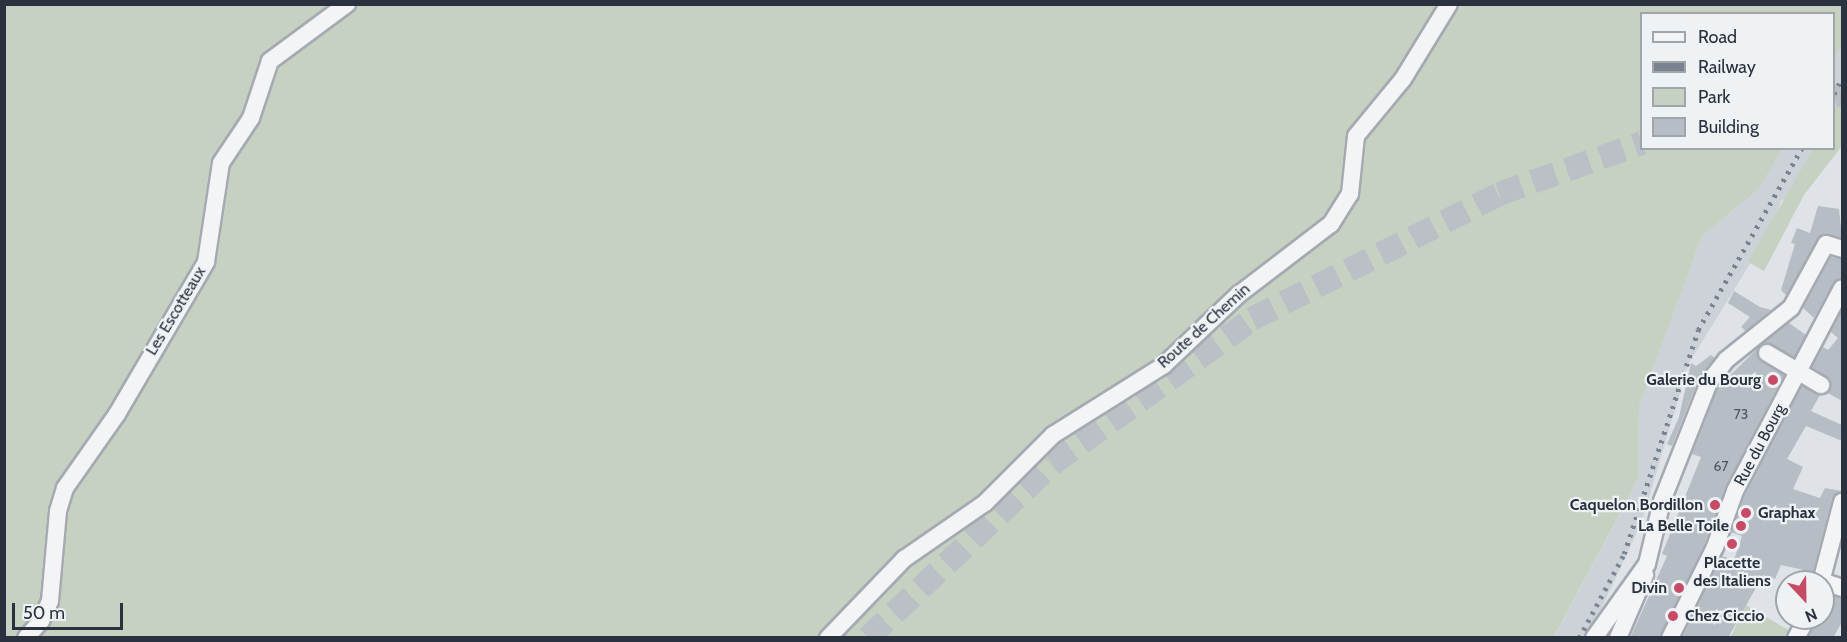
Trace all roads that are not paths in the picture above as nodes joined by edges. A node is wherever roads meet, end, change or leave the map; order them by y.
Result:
1 (347, 4) edge
2 (1449, 4) edge
3 (1842, 249) edge
4 (1842, 288) edge
5 (1767, 353) dead end
6 (1798, 372) junction
7 (1821, 385) dead end
8 (1842, 502) edge
9 (1647, 564) junction
10 (1825, 570) edge
11 (26, 638) edge
12 (828, 638) edge
13 (1593, 638) edge
14 (1618, 638) edge
15 (1670, 638) edge

1 - 11 street, Les Escotteaux
2 - 12 street, Route de Chemin
3 - 9 street
4 - 6 street, Rue du Bourg
5 - 6 street
6 - 7 street
6 - 15 street, Rue du Bourg
8 - 10 street
9 - 13 street
9 - 14 street

